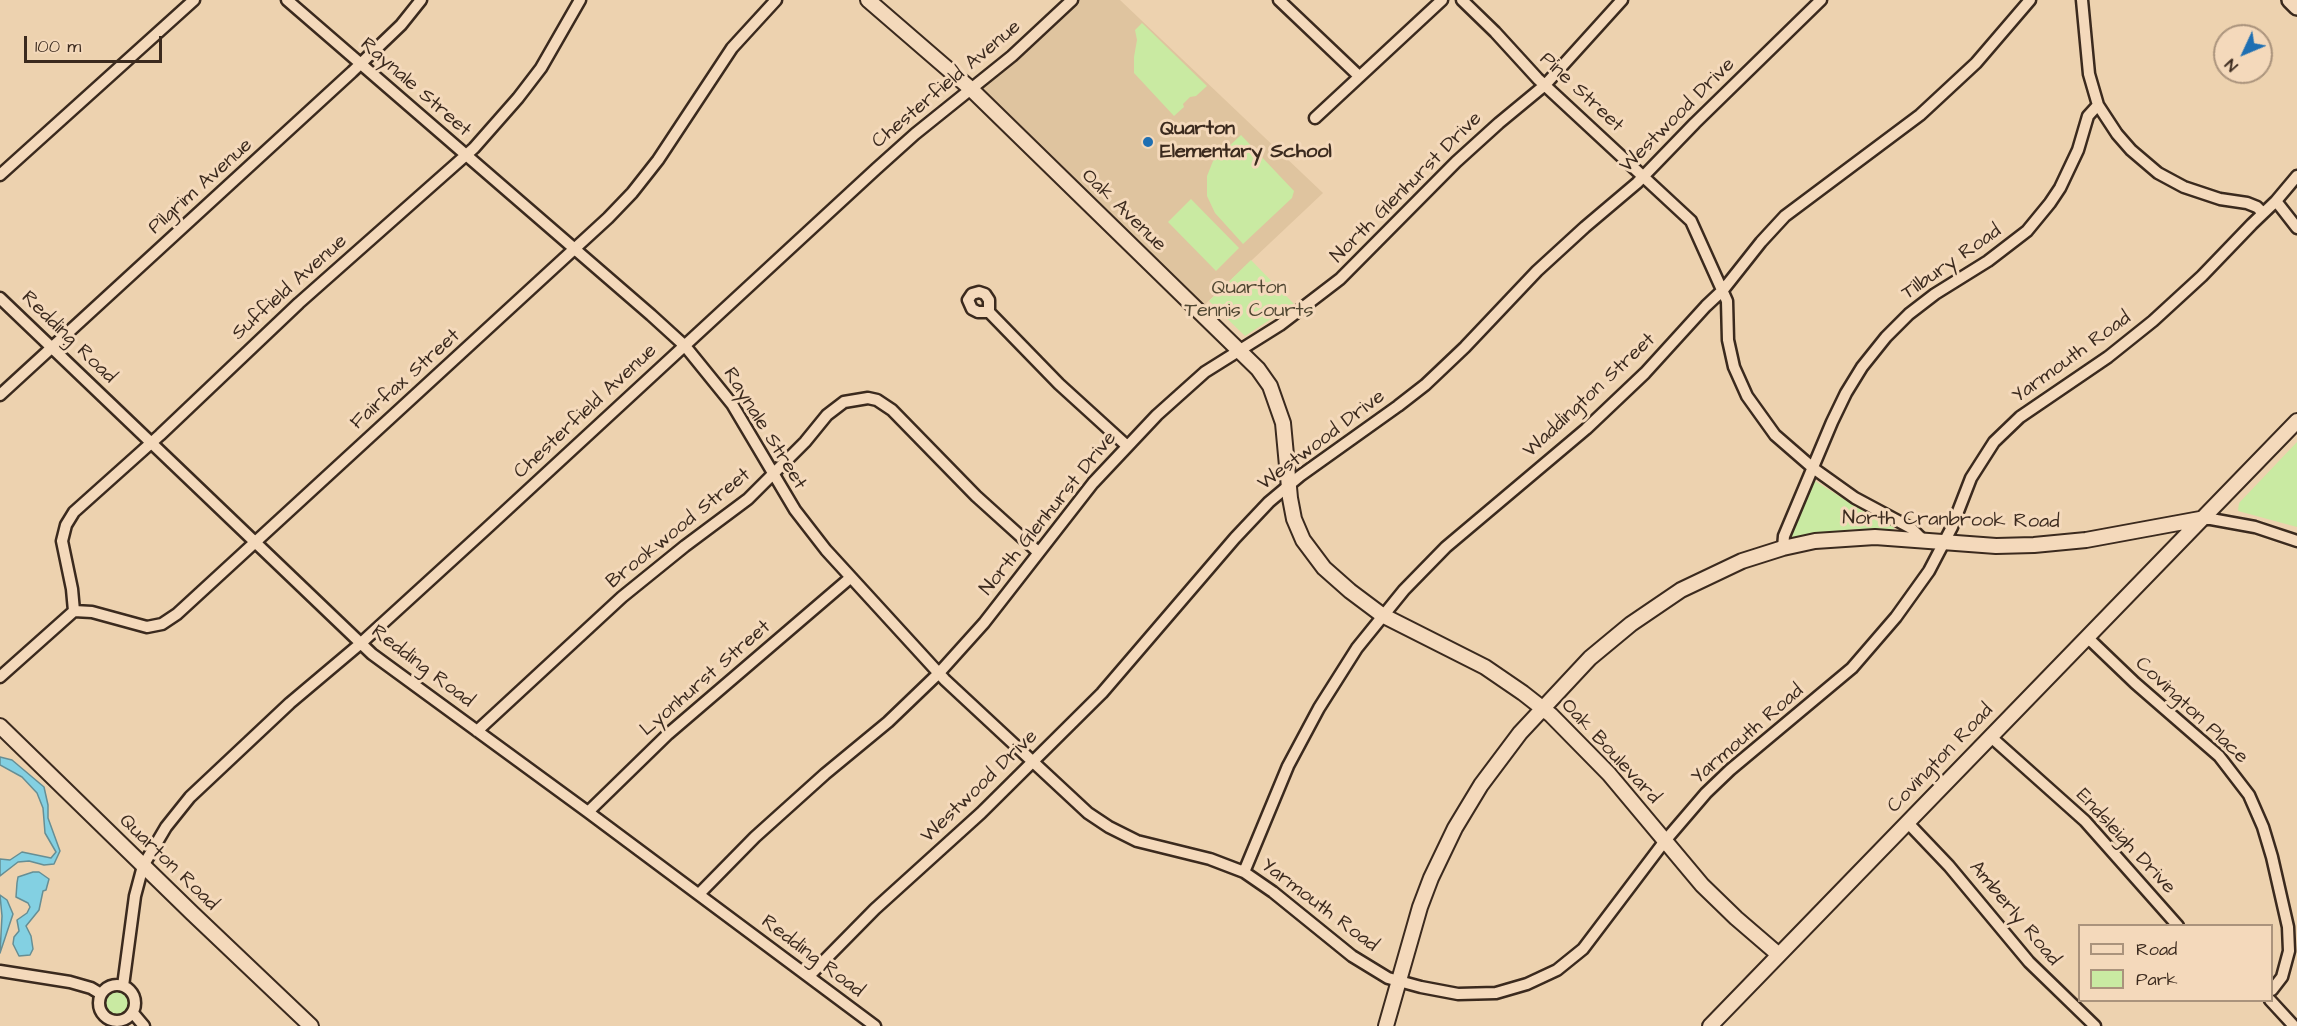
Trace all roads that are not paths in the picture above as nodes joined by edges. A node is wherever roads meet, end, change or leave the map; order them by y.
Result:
1 (194, 0) edge
2 (287, 0) edge
3 (421, 0) edge
4 (580, 0) edge
5 (776, 0) edge
6 (868, 0) edge
7 (1072, 0) edge
8 (1279, 0) edge
9 (1442, 0) edge
10 (1462, 0) edge
11 (1622, 0) edge
12 (1821, 0) edge
13 (2030, 0) edge
14 (2082, 0) edge
15 (2290, 0) edge
16 (2297, 7) edge
17 (361, 64) junction
18 (1359, 76) junction
19 (1545, 85) junction
20 (971, 89) junction
21 (2098, 105) junction
22 (1315, 118) dead end
23 (465, 155) junction
24 (0, 175) edge
25 (2297, 176) edge
26 (1644, 177) junction
27 (2276, 201) junction
28 (2263, 213) junction
29 (2297, 228) edge
30 (575, 250) junction
31 (1723, 290) junction
32 (0, 298) edge
33 (989, 312) dead end
34 (51, 346) junction
35 (685, 346) junction
36 (1240, 351) junction
37 (0, 395) edge
38 (2297, 420) edge
39 (152, 442) junction
40 (1126, 445) junction
41 (1813, 468) junction
42 (773, 475) junction
43 (1289, 486) junction
44 (2200, 519) junction
45 (1922, 539) junction
46 (1945, 541) junction
47 (2297, 541) edge
48 (255, 543) junction
49 (1783, 548) junction
50 (1038, 552) junction
51 (850, 578) junction
52 (74, 611) junction
53 (1382, 615) junction
54 (2087, 637) junction
55 (360, 644) junction
56 (939, 674) junction
57 (0, 677) edge
58 (1543, 708) junction
59 (0, 726) edge
60 (477, 730) junction
61 (1991, 736) junction
62 (1032, 764) junction
63 (1079, 806) joint
64 (588, 812) junction
65 (1908, 823) junction
66 (1664, 842) junction
67 (143, 866) junction
68 (1244, 872) junction
69 (699, 894) junction
70 (2176, 924) edge
71 (1779, 955) junction
72 (2, 971) edge
73 (809, 976) junction
74 (1399, 981) junction
75 (123, 986) junction
76 (2273, 988) edge
77 (102, 994) junction
78 (2272, 1002) edge
79 (133, 1013) junction
80 (108, 1023) edge
81 (144, 1026) edge
82 (311, 1026) edge
83 (875, 1026) edge
84 (1386, 1026) edge
85 (1710, 1026) edge
86 (2095, 1026) edge
87 (2294, 1026) edge

1 - 24 street
2 - 17 street, Raynale Street
3 - 17 street, Pilgrim Avenue
4 - 23 street, Suffield Avenue
5 - 30 street, Fairfax Street
6 - 20 street, Oak Avenue
7 - 20 street, Chesterfield Avenue
8 - 18 street
9 - 18 street
10 - 19 street, Pine Street
11 - 19 street, North Glenhurst Drive
12 - 26 street, Westwood Drive
13 - 31 street, Waddington Street
14 - 21 street
15 - 16 main road
17 - 23 street, Raynale Street
17 - 34 street, Pilgrim Avenue
18 - 22 street
19 - 26 street, Pine Street
19 - 36 street, North Glenhurst Drive
20 - 35 street, Chesterfield Avenue
20 - 36 street, Oak Avenue
21 - 28 street
21 - 41 street, Tilbury Road
23 - 30 street, Raynale Street
23 - 39 street, Suffield Avenue
25 - 27 street, Yarmouth Road
26 - 31 street, Pine Street
26 - 43 street, Westwood Drive
27 - 28 street, Yarmouth Road
27 - 29 street
28 - 46 street, Yarmouth Road
30 - 35 street, Raynale Street
30 - 48 street, Fairfax Street
31 - 41 street, Pine Street
31 - 53 street, Waddington Street
32 - 34 street, Redding Road
33 - 40 street
34 - 37 street, Pilgrim Avenue
34 - 39 street, Redding Road
35 - 42 street, Raynale Street
35 - 55 street, Chesterfield Avenue
36 - 40 street, North Glenhurst Drive
36 - 43 street, Oak Avenue
38 - 44 street
39 - 48 street, Redding Road
39 - 52 street, Suffield Avenue
40 - 50 street, North Glenhurst Drive
41 - 45 street, Pine Street
41 - 49 street, Tilbury Road
42 - 50 street, Brookwood Street
42 - 51 street, Raynale Street
42 - 60 street, Brookwood Street
43 - 53 street, Oak Boulevard
43 - 62 street, Westwood Drive
44 - 46 street, North Cranbrook Road
44 - 47 street
44 - 54 street, Covington Road
45 - 46 street, North Cranbrook Road
45 - 49 street, North Cranbrook Road
46 - 66 street, Yarmouth Road
48 - 52 street, Fairfax Street
48 - 55 street, Redding Road
49 - 58 street, North Cranbrook Road
50 - 56 street, North Glenhurst Drive
51 - 56 street, Raynale Street
51 - 64 street, Lyonhurst Street
52 - 57 street
53 - 58 street, Oak Boulevard
53 - 68 street, Waddington Street
54 - 61 street, Covington Road
54 - 76 street, Covington Place
55 - 60 street, Redding Road
55 - 67 street, Chesterfield Avenue
56 - 62 street, Raynale Street
56 - 69 street, North Glenhurst Drive
58 - 66 street, Oak Boulevard
58 - 74 street, North Cranbrook Road
59 - 67 street, Quarton Road
60 - 64 street, Redding Road
61 - 65 street, Covington Road
61 - 70 street, Endsleigh Drive
62 - 63 street, Raynale Street
62 - 73 street, Westwood Drive
63 - 68 street, Yarmouth Road
64 - 69 street, Redding Road
65 - 71 street, Covington Road
65 - 86 street, Amberly Road
66 - 71 street, Oak Boulevard
66 - 74 street, Yarmouth Road
67 - 75 street, Chesterfield Avenue
67 - 82 street, Quarton Road
68 - 74 street, Yarmouth Road
69 - 73 street, Redding Road
71 - 85 street, Covington Road
72 - 77 street
73 - 83 street, Redding Road
74 - 84 street, North Cranbrook Road
75 - 77 street
75 - 79 street
77 - 80 street
78 - 87 street
79 - 80 street
79 - 81 street

